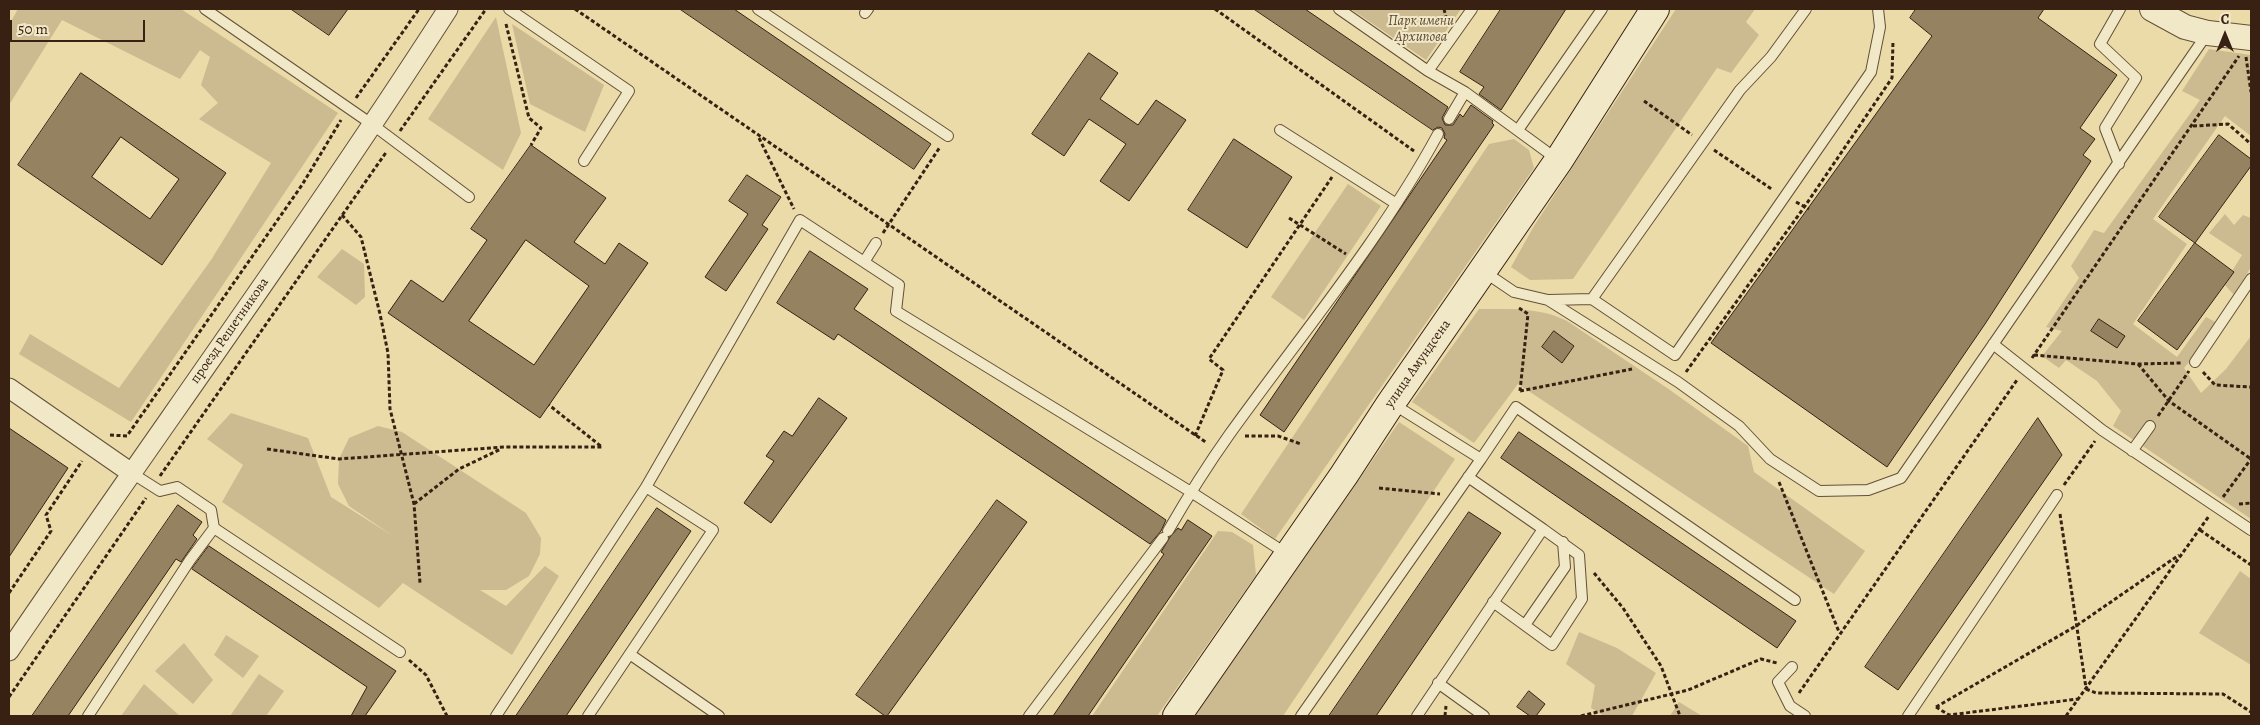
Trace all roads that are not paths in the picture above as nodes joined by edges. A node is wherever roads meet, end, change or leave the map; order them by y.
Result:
1 (205, 9) edge
2 (448, 9) edge
3 (758, 9) edge
4 (1339, 9) edge
5 (1472, 9) edge
6 (1602, 9) edge
7 (1655, 9) edge
8 (1806, 9) edge
9 (1878, 9) edge
10 (2120, 9) edge
11 (2152, 9) edge
12 (507, 13) edge
13 (2208, 33) junction
14 (2251, 38) edge
15 (1428, 71) junction
16 (1465, 92) junction
17 (1449, 119) dead end
18 (373, 125) junction
19 (1280, 130) dead end
20 (1518, 130) junction
21 (1438, 134) dead end
22 (948, 136) road end
23 (1559, 160) junction
24 (584, 161) dead end
25 (2119, 164) junction
26 (470, 198) dead end
27 (1395, 203) junction
28 (876, 243) road end
29 (864, 262) junction
30 (1483, 271) junction
31 (2251, 279) edge
32 (1592, 299) junction
33 (1548, 300) junction
34 (1993, 344) junction
35 (2195, 362) road end
36 (9, 388) edge
37 (1391, 403) junction
38 (2150, 426) road end
39 (2132, 451) junction
40 (1481, 459) junction
41 (130, 472) junction
42 (1468, 477) junction
43 (646, 487) junction
44 (1191, 492) junction
45 (2057, 495) road end
46 (214, 528) junction
47 (1543, 529) junction
48 (2251, 530) edge
49 (1563, 542) junction
50 (1288, 554) junction
51 (1795, 600) dead end
52 (1493, 602) junction
53 (1525, 625) junction
54 (9, 651) edge
55 (400, 652) road end
56 (631, 655) junction
57 (1792, 667) road end
58 (1438, 683) junction
59 (88, 716) edge
60 (496, 716) edge
61 (588, 716) edge
62 (719, 716) edge
63 (1029, 716) edge
64 (1176, 716) edge
65 (1301, 716) edge
66 (1417, 716) edge
67 (1484, 716) edge
68 (1805, 716) edge
69 (1908, 716) edge

1 - 18 lane
2 - 18 street, проезд Решетникова
3 - 22 lane
4 - 15 lane
5 - 15 lane
6 - 20 lane
7 - 23 main road, улица Амундсена
8 - 32 lane
9 - 32 lane
10 - 25 lane
11 - 13 street
12 - 24 lane
13 - 14 street
13 - 25 lane
15 - 16 lane
16 - 17 lane
16 - 20 lane
18 - 26 lane
18 - 41 street, проезд Решетникова
19 - 27 lane
20 - 23 lane
21 - 27 lane
23 - 30 main road, улица Амундсена
25 - 34 lane
27 - 44 lane
28 - 29 lane
29 - 43 lane
29 - 44 lane
30 - 33 lane
30 - 37 main road, улица Амундсена
31 - 35 lane
32 - 33 lane
33 - 34 lane
34 - 39 lane
36 - 41 street
37 - 40 lane
37 - 50 main road, улица Амундсена
38 - 39 lane
39 - 48 lane
40 - 42 lane
40 - 51 lane
41 - 46 lane
41 - 54 street, проезд Решетникова
42 - 47 lane
42 - 65 lane
43 - 56 lane
43 - 60 lane
44 - 50 lane
44 - 63 lane
45 - 69 lane
46 - 55 lane
46 - 59 lane
47 - 49 lane
47 - 52 lane
49 - 53 lane
49 - 53 lane
50 - 64 main road, улица Амундсена
52 - 53 lane
52 - 58 lane
56 - 61 lane
56 - 62 lane
57 - 68 lane
58 - 66 lane
58 - 67 lane

